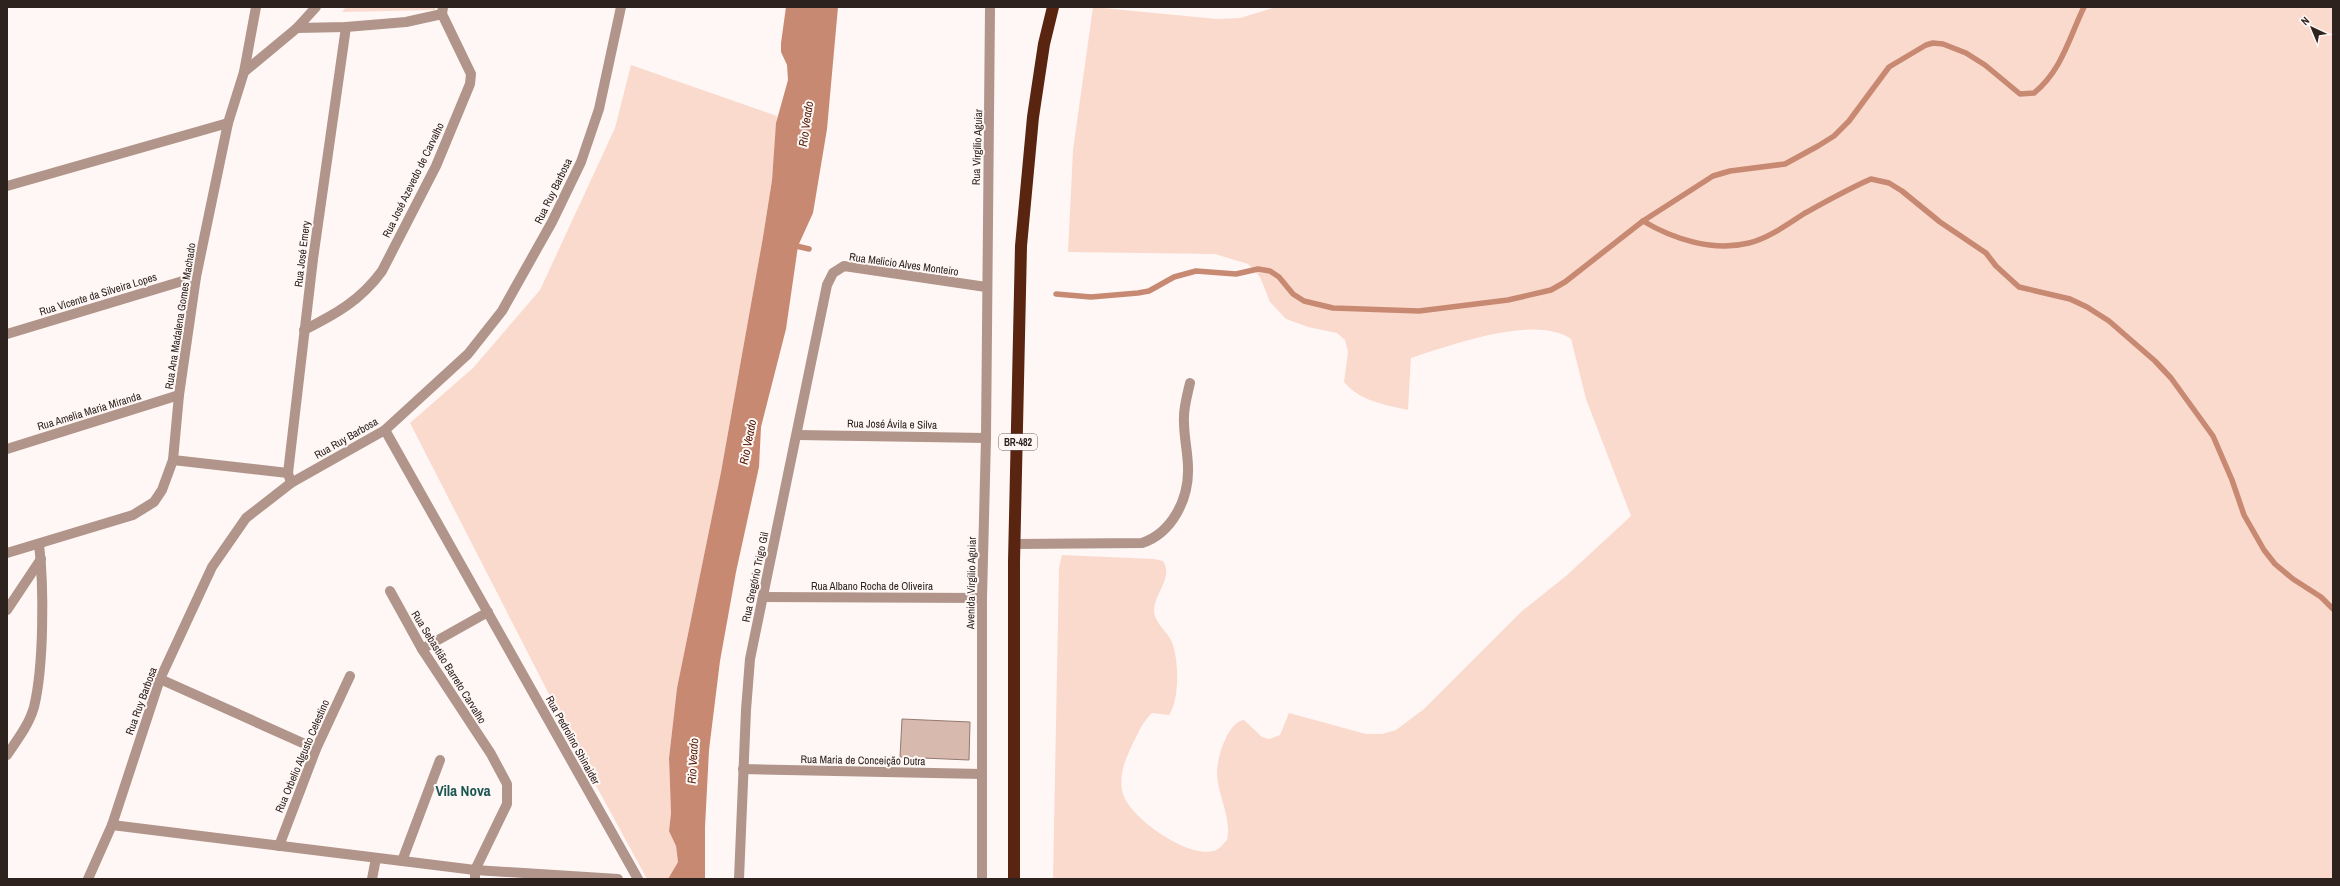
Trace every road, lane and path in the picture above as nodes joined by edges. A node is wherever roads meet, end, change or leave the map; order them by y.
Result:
1 (256, 7) edge
2 (316, 7) edge
3 (621, 7) edge
4 (990, 7) edge
5 (1053, 7) edge
6 (442, 11) edge
7 (346, 27) junction
8 (297, 28) junction
9 (244, 72) junction
10 (228, 124) junction
11 (7, 186) edge
12 (196, 277) junction
13 (827, 285) joint
14 (986, 287) junction
15 (304, 330) junction
16 (7, 334) edge
17 (1190, 383) dead end
18 (179, 395) junction
19 (385, 430) junction
20 (797, 435) junction
21 (986, 438) junction
22 (7, 449) edge
23 (173, 460) junction
24 (288, 473) junction
25 (291, 483) junction
26 (39, 544) junction
27 (1014, 544) junction
28 (7, 553) edge
29 (41, 559) junction
30 (390, 591) dead end
31 (762, 597) junction
32 (982, 598) junction
33 (7, 610) edge
34 (488, 612) junction
35 (422, 649) junction
36 (350, 676) dead end
37 (160, 679) junction
38 (316, 749) junction
39 (7, 755) edge
40 (440, 760) dead end
41 (743, 769) junction
42 (982, 774) junction
43 (112, 824) junction
44 (279, 846) junction
45 (376, 858) junction
46 (402, 861) junction
47 (475, 874) edge
48 (88, 879) edge
49 (372, 879) edge
50 (618, 879) edge
51 (638, 879) edge
52 (739, 879) edge
53 (982, 879) edge
54 (1014, 879) edge

1 - 9 street, Rua Ana Madalena Gomes Machado
2 - 8 street
3 - 19 street, Rua Ruy Barbosa
4 - 14 street, Rua Virgilio Aguiar
5 - 27 highway, BR-482
6 - 7 street
6 - 15 street, Rua José Azevedo de Carvalho
7 - 8 street
7 - 15 street, Rua José Emery
8 - 9 street
9 - 10 street, Rua Ana Madalena Gomes Machado
10 - 11 street
10 - 12 street, Rua Ana Madalena Gomes Machado
12 - 16 street, Rua Vicente da Silveira Lopes
12 - 18 street, Rua Ana Madalena Gomes Machado
13 - 14 street, Rua Melicio Alves Monteiro
13 - 20 street, Rua Gregório Trigo Gil
14 - 21 street, Avenida Virgilio Aguiar
15 - 24 street, Rua José Emery
17 - 27 street
18 - 22 street, Rua Amelia Maria Miranda
18 - 23 street, Rua Ana Madalena Gomes Machado
19 - 25 street, Rua Ruy Barbosa
19 - 34 street, Rua Pedrolino Shinaider
20 - 21 street, Rua José Ávila e Silva
20 - 31 street, Rua Gregório Trigo Gil
21 - 32 street, Avenida Virgilio Aguiar
23 - 24 street
23 - 26 street, Rua Ana Madalena Gomes Machado
24 - 25 street, Rua José Emery
25 - 37 street, Rua Ruy Barbosa
26 - 28 street
26 - 29 street
27 - 54 highway, BR-482
29 - 33 street
29 - 39 street
30 - 35 street, Rua Sebastião Barreto Carvalho
31 - 32 street, Rua Albano Rocha de Oliveira
31 - 41 street, Rua Gregório Trigo Gil
32 - 42 street, Avenida Virgilio Aguiar
34 - 35 street
34 - 51 street, Rua Pedrolino Shinaider
35 - 47 street, Rua Sebastião Barreto Carvalho
36 - 38 street, Rua Orbelio Algusto Celestino
37 - 38 street
37 - 43 street, Rua Ruy Barbosa
38 - 44 street, Rua Orbelio Algusto Celestino
40 - 46 street
41 - 42 street, Rua Maria de Conceição Dutra
41 - 52 street, Rua Gregório Trigo Gil
42 - 53 street, Avenida Virgilio Aguiar
43 - 44 street
43 - 48 street, Rua Ruy Barbosa
44 - 45 street
45 - 46 street
45 - 49 street
46 - 47 street
47 - 50 street

